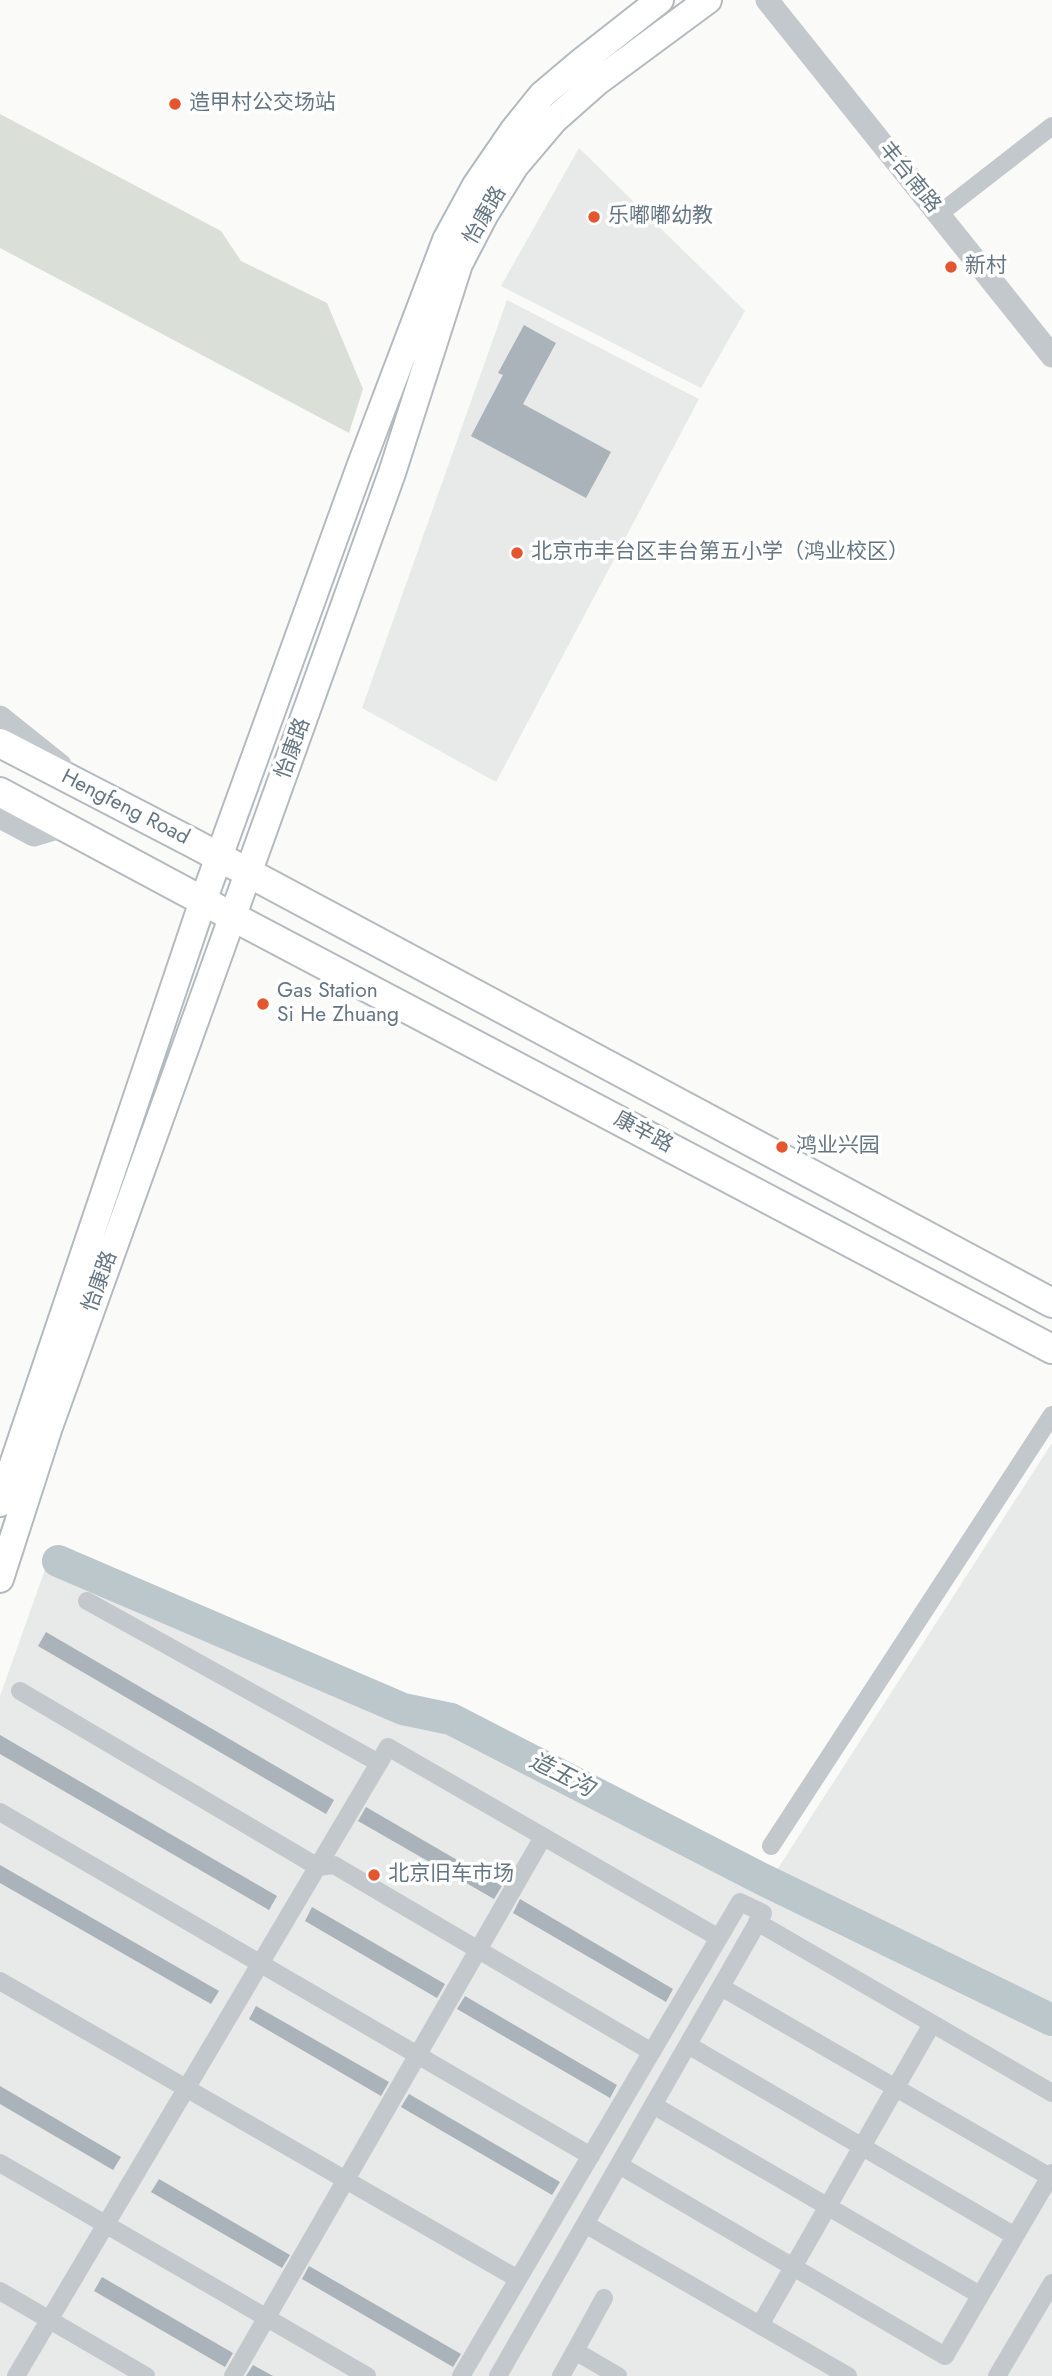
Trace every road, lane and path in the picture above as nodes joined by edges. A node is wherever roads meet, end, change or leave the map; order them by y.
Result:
1 (660, 0) edge
2 (708, 0) edge
3 (767, 0) edge
4 (1052, 126) edge
5 (939, 214) junction
6 (1052, 356) edge
7 (0, 717) edge
8 (0, 743) edge
9 (0, 792) edge
10 (98, 795) junction
11 (0, 817) edge
12 (64, 826) junction
13 (219, 858) junction
14 (249, 874) junction
15 (203, 901) junction
16 (233, 916) junction
17 (1052, 1303) edge
18 (1052, 1349) edge
19 (1052, 1415) edge
20 (0, 1503) edge
21 (0, 1579) edge
22 (88, 1601) dead end
23 (20, 1691) dead end
24 (379, 1763) junction
25 (0, 1812) edge
26 (543, 1837) junction
27 (771, 1846) dead end
28 (318, 1867) junction
29 (757, 1922) junction
30 (719, 1938) junction
31 (478, 1950) junction
32 (260, 1964) junction
33 (0, 1981) edge
34 (721, 1987) junction
35 (932, 2024) junction
36 (688, 2045) junction
37 (652, 2052) junction
38 (418, 2056) junction
39 (186, 2088) junction
40 (895, 2088) junction
41 (1052, 2093) edge
42 (653, 2105) junction
43 (862, 2147) junction
44 (591, 2156) junction
45 (0, 2163) edge
46 (619, 2165) junction
47 (1051, 2175) edge
48 (346, 2180) junction
49 (828, 2206) junction
50 (585, 2224) junction
51 (106, 2225) junction
52 (1015, 2236) junction
53 (793, 2267) junction
54 (518, 2279) junction
55 (1052, 2283) edge
56 (0, 2291) edge
57 (980, 2295) junction
58 (604, 2298) dead end
59 (267, 2318) junction
60 (49, 2319) junction
61 (760, 2325) junction
62 (575, 2351) junction
63 (16, 2376) edge
64 (146, 2376) edge
65 (233, 2376) edge
66 (367, 2376) edge
67 (461, 2376) edge
68 (498, 2376) edge
69 (561, 2376) edge
70 (618, 2376) edge
71 (848, 2376) edge
72 (997, 2376) edge

1 - 13 main road, 怡康路
2 - 14 main road, 怡康路
3 - 5 street, 丰台南路
4 - 5 street
5 - 6 street, 丰台南路
7 - 10 street
8 - 10 main road, Hengfeng Road
9 - 12 main road, Hengfeng Road
10 - 13 main road, Hengfeng Road
11 - 12 street
12 - 15 main road, Hengfeng Road
13 - 14 main road, Hengfeng Road
13 - 15 main road, 怡康路
14 - 16 main road, 怡康路
14 - 17 main road, 康辛路
15 - 16 main road, Hengfeng Road
15 - 20 main road, 怡康路
16 - 18 main road, 康辛路
16 - 21 main road, 怡康路
19 - 27 street
22 - 24 street
23 - 28 street
24 - 26 street
24 - 28 street
25 - 32 street
26 - 30 street
26 - 31 street
28 - 31 street
28 - 32 street
29 - 30 street
29 - 34 street
29 - 35 street
30 - 37 street
31 - 37 street
31 - 38 street
32 - 38 street
32 - 39 street
33 - 39 street
34 - 36 street
34 - 40 street
35 - 40 street
35 - 41 street
36 - 42 street
36 - 43 street
37 - 44 street
38 - 44 street
38 - 48 street
39 - 48 street
39 - 51 street
40 - 43 street
40 - 47 street
42 - 46 street
42 - 49 street
43 - 49 street
43 - 52 street
44 - 54 street
45 - 51 street
46 - 50 street
46 - 53 street
47 - 52 street
48 - 54 street
48 - 59 street
49 - 53 street
49 - 57 street
50 - 61 street
50 - 68 street
51 - 59 street
51 - 60 street
52 - 57 street
53 - 57 street
53 - 61 street
54 - 67 street
55 - 72 street
56 - 60 street
58 - 62 street
59 - 65 street
59 - 66 street
60 - 63 street
60 - 64 street
61 - 71 street
62 - 69 street
62 - 70 street

